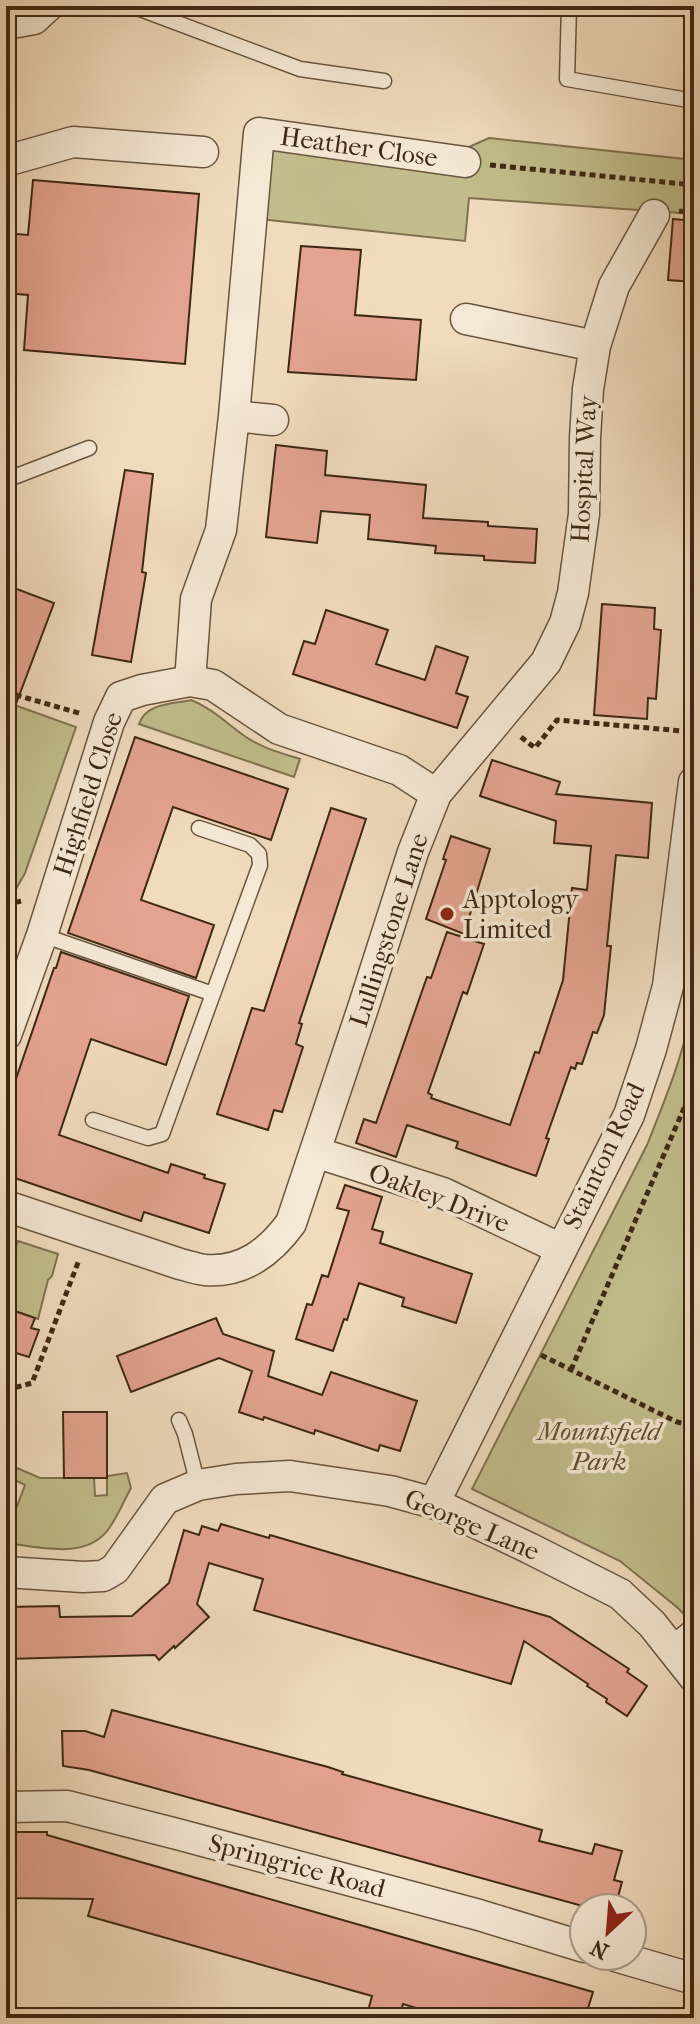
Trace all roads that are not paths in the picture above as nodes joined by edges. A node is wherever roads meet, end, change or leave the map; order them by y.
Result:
1 (132, 6) edge
2 (569, 6) edge
3 (46, 9) edge
4 (6, 24) edge
5 (384, 81) dead end
6 (688, 100) dead end
7 (203, 152) dead end
8 (6, 161) edge
9 (465, 162) road end
10 (654, 215) dead end
11 (466, 319) dead end
12 (595, 346) junction
13 (234, 416) junction
14 (273, 420) dead end
15 (89, 448) dead end
16 (6, 480) edge
17 (573, 593) joint
18 (190, 681) junction
19 (694, 782) edge
20 (436, 794) junction
21 (199, 828) dead end
22 (42, 935) junction
23 (213, 994) junction
24 (6, 1035) edge
25 (93, 1120) dead end
26 (315, 1152) junction
27 (6, 1206) edge
28 (561, 1249) junction
29 (179, 1420) dead end
30 (198, 1485) junction
31 (434, 1503) junction
32 (6, 1572) edge
33 (694, 1625) edge
34 (670, 1644) junction
35 (694, 1677) edge
36 (6, 1807) edge
37 (568, 1942) edge
38 (648, 1966) edge
39 (694, 1979) edge

1 - 5 lane
2 - 6 lane
3 - 4 street
7 - 8 street
9 - 13 street, Heather Close
10 - 12 street, Hospital Way
11 - 12 street
12 - 17 street, Hospital Way
13 - 14 street
13 - 18 street, Heather Close
15 - 16 lane
17 - 20 street, Lullingstone Lane
18 - 20 street
18 - 22 street, Highfield Close
19 - 28 street, Stainton Road
20 - 26 street, Lullingstone Lane
21 - 23 lane
22 - 23 lane
22 - 24 street, Highfield Close
23 - 25 lane
26 - 27 street, Lullingstone Lane
26 - 28 street, Oakley Drive
28 - 31 street, Stainton Road
29 - 30 lane
30 - 31 street, George Lane
30 - 32 street, George Lane
31 - 34 street, George Lane
33 - 34 lane
34 - 35 street, George Lane
36 - 37 street, Springrice Road
38 - 39 street

